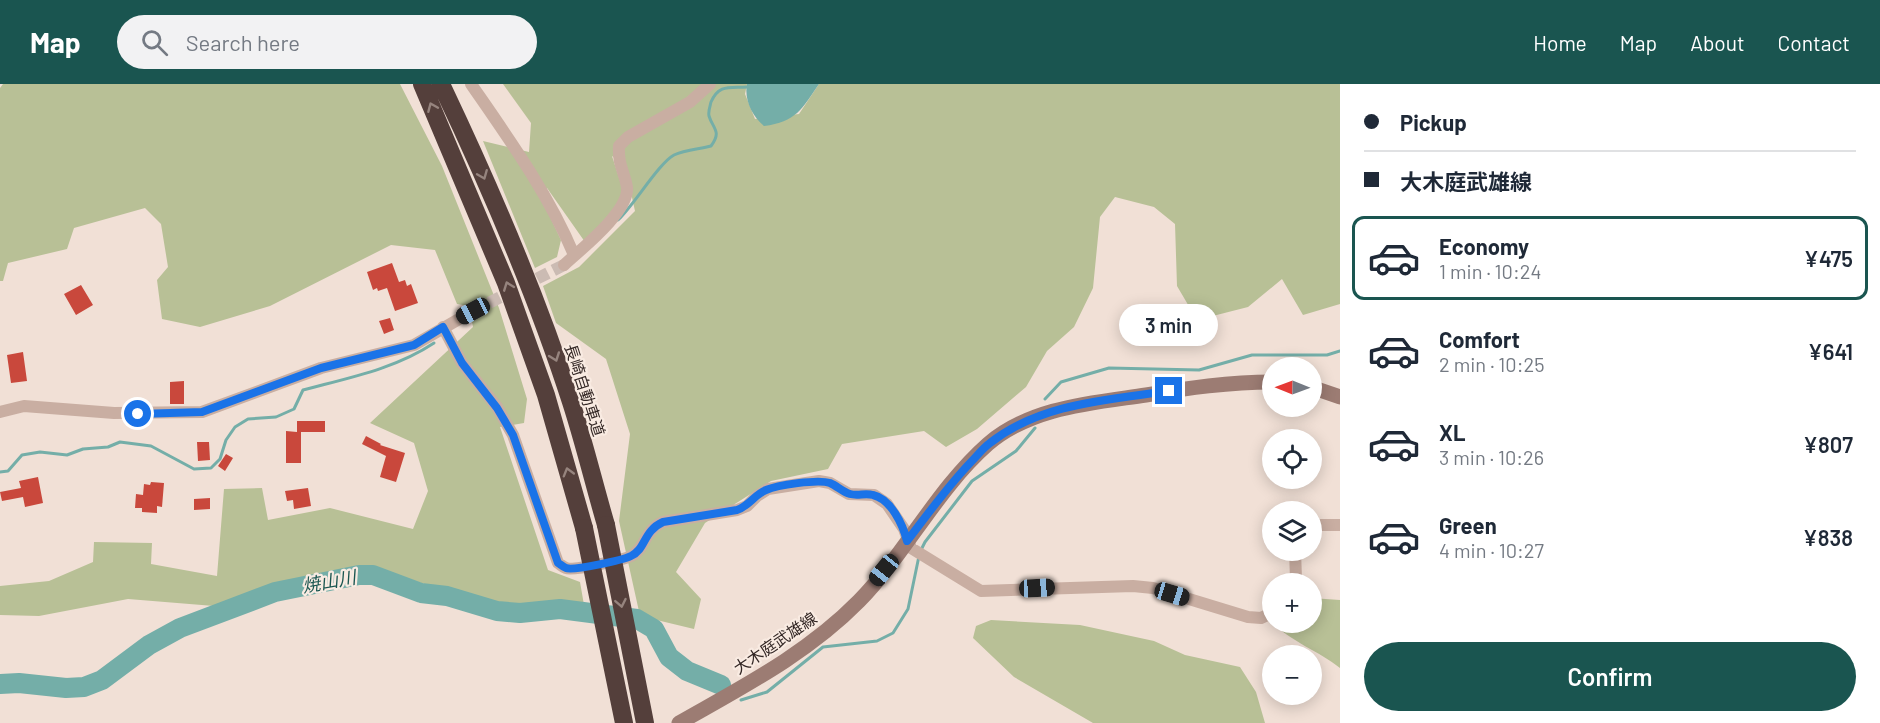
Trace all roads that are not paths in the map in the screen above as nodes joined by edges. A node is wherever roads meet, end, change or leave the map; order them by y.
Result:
1 (422, 84) edge
2 (441, 84) edge
3 (471, 84) edge
4 (710, 84) edge
5 (574, 255) junction
6 (564, 265) tunnel mouth
7 (473, 311) tunnel mouth
8 (443, 327) junction
9 (1262, 382) edge
10 (1322, 391) edge
11 (1340, 397) edge
12 (0, 412) edge
13 (1322, 525) edge
14 (1340, 525) edge
15 (916, 550) junction
16 (1262, 618) edge
17 (624, 723) edge
18 (645, 723) edge
19 (679, 723) edge

17 -> 1 highway, bridge
2 -> 18 highway, 長崎自動車道, bridge
3 - 5 street
4 - 5 street
5 - 6 street
7 - 8 street
8 - 12 street
8 - 15 street
9 - 15 main road, 大木庭武雄線
10 - 11 main road
13 - 14 street
15 - 16 street
15 - 19 main road, 大木庭武雄線

